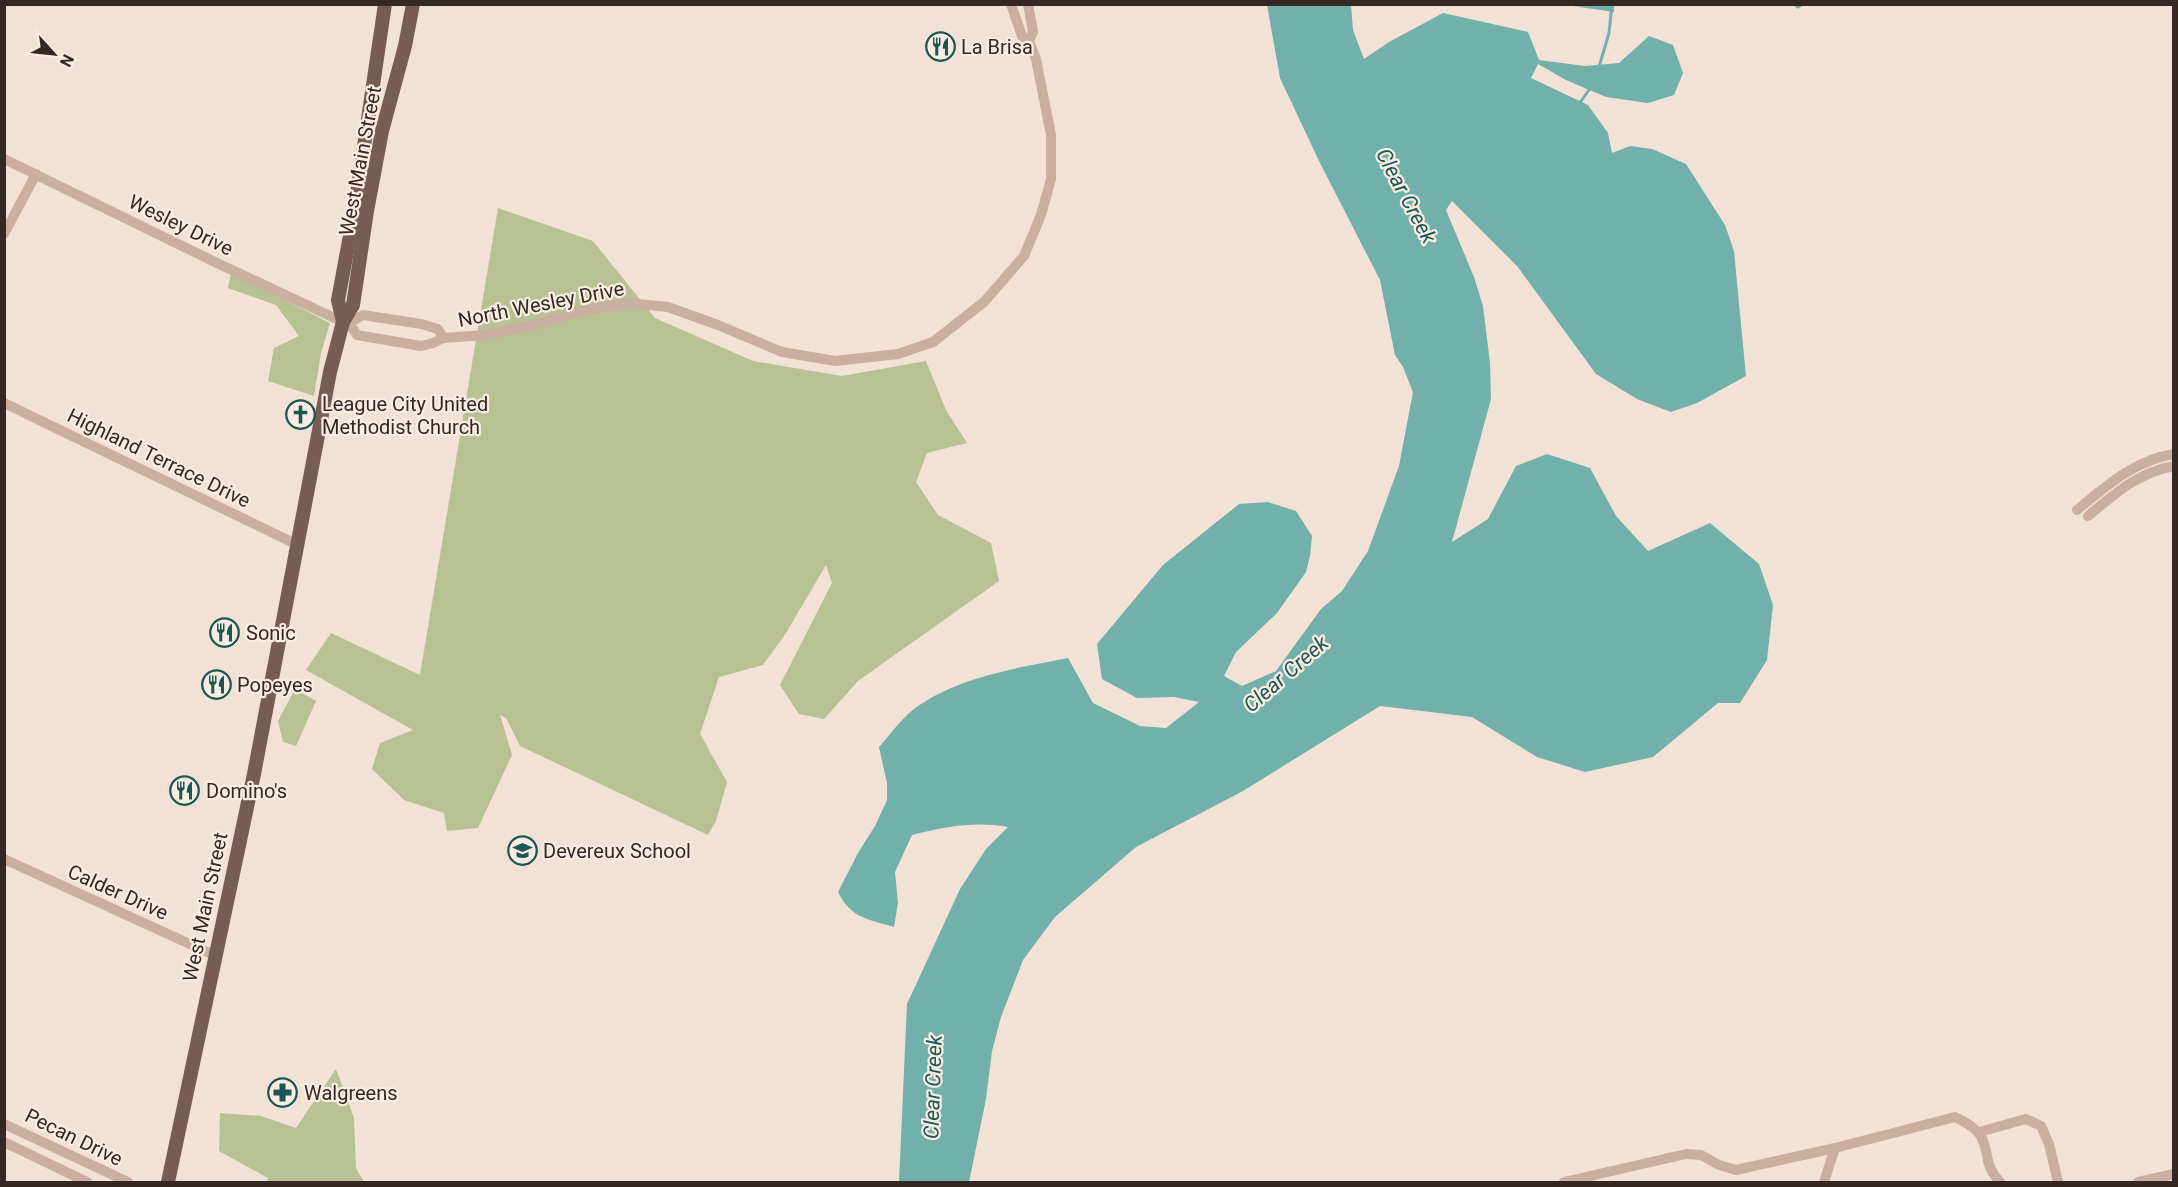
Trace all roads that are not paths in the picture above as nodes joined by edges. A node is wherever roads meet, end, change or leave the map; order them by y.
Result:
1 (385, 4) edge
2 (413, 4) edge
3 (1011, 4) edge
4 (1028, 4) edge
5 (1029, 41) junction
6 (4, 159) edge
7 (36, 174) junction
8 (4, 234) edge
9 (346, 323) junction
10 (443, 338) junction
11 (4, 403) edge
12 (2174, 454) edge
13 (2174, 466) edge
14 (2077, 510) dead end
15 (2088, 516) dead end
16 (298, 545) junction
17 (4, 859) edge
18 (216, 956) junction
19 (4, 1124) edge
20 (1979, 1132) junction
21 (4, 1142) edge
22 (1834, 1148) junction
23 (2174, 1174) edge
24 (87, 1182) edge
25 (128, 1182) edge
26 (168, 1182) edge
27 (1564, 1182) edge
28 (1824, 1182) edge
29 (2000, 1182) edge
30 (2058, 1182) edge
31 (2138, 1182) edge

1 - 9 main road, West Main Street
2 - 9 main road, West Main Street
3 - 5 street, North Wesley Drive
4 - 5 street, North Wesley Drive
5 - 10 street, North Wesley Drive
6 - 7 street, Wesley Drive
7 - 8 street
7 - 9 street, Wesley Drive
9 - 10 street, North Wesley Drive
9 - 10 street, North Wesley Drive
9 - 16 main road, West Main Street
11 - 16 street, Highland Terrace Drive
12 - 14 street
13 - 15 street
16 - 18 main road, West Main Street
17 - 18 street, Calder Drive
18 - 26 main road, West Main Street
19 - 25 street, Pecan Drive
20 - 22 street
20 - 29 street
20 - 30 street
21 - 24 street, Pecan Drive
22 - 27 street
22 - 28 street
23 - 31 street

